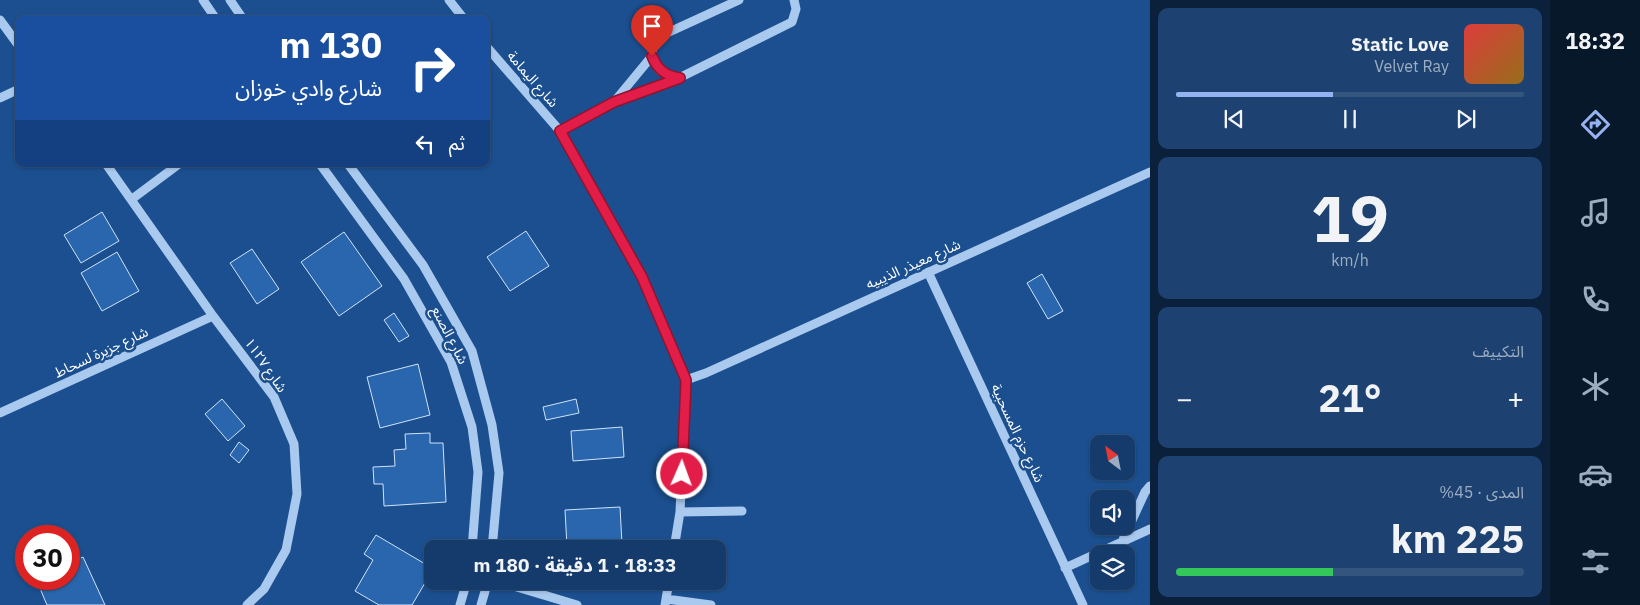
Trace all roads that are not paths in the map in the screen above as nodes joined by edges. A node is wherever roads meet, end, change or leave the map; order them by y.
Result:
1 (203, 0) edge
2 (230, 0) edge
3 (449, 0) edge
4 (739, 0) edge
5 (794, 0) edge
6 (213, 15) edge
7 (240, 15) edge
8 (461, 15) edge
9 (0, 20) edge
10 (15, 41) edge
11 (490, 51) edge
12 (652, 56) junction
13 (680, 78) junction
14 (15, 91) edge
15 (0, 98) edge
16 (614, 102) junction
17 (560, 131) junction
18 (108, 167) edge
19 (175, 167) edge
20 (322, 167) edge
21 (350, 167) edge
22 (1150, 172) edge
23 (132, 199) junction
24 (928, 272) junction
25 (213, 316) junction
26 (686, 380) junction
27 (0, 413) edge
28 (1150, 486) edge
29 (742, 511) dead end
30 (680, 512) junction
31 (1150, 529) edge
32 (473, 540) edge
33 (493, 540) edge
34 (675, 540) edge
35 (1122, 542) junction
36 (1065, 568) junction
37 (464, 590) edge
38 (485, 590) edge
39 (527, 590) edge
40 (665, 602) edge
41 (247, 605) edge
42 (460, 605) edge
43 (481, 605) edge
44 (577, 605) edge
45 (711, 605) edge
46 (1083, 605) edge

1 - 6 street
2 - 7 street
3 - 8 street
4 - 12 street
5 - 13 street
9 - 10 street
11 - 17 street, شارع اليمامة
12 - 13 street
12 - 16 street
13 - 16 street
14 - 15 street
16 - 17 street
17 - 26 street, شارع اليمامة
18 - 23 street, شارع ١١٢٧
19 - 23 street
20 - 32 street, شارع الصنع
21 - 33 street, شارع الصنع
22 - 24 street, شارع معيذر الذيبيه
23 - 25 street, شارع ١١٢٧
24 - 26 street, شارع معيذر الذيبيه
24 - 36 street, شارع حزم المسحبية
25 - 27 street, شارع جزيرة لسحاط
25 - 41 street, شارع ١١٢٧
26 - 30 street, شارع اليمامة
28 - 35 street
29 - 30 street
30 - 34 street, شارع اليمامة
31 - 35 street
35 - 36 street
36 - 46 street, شارع حزم المسحبية
37 - 42 street
38 - 43 street
39 - 44 street
40 - 45 street

